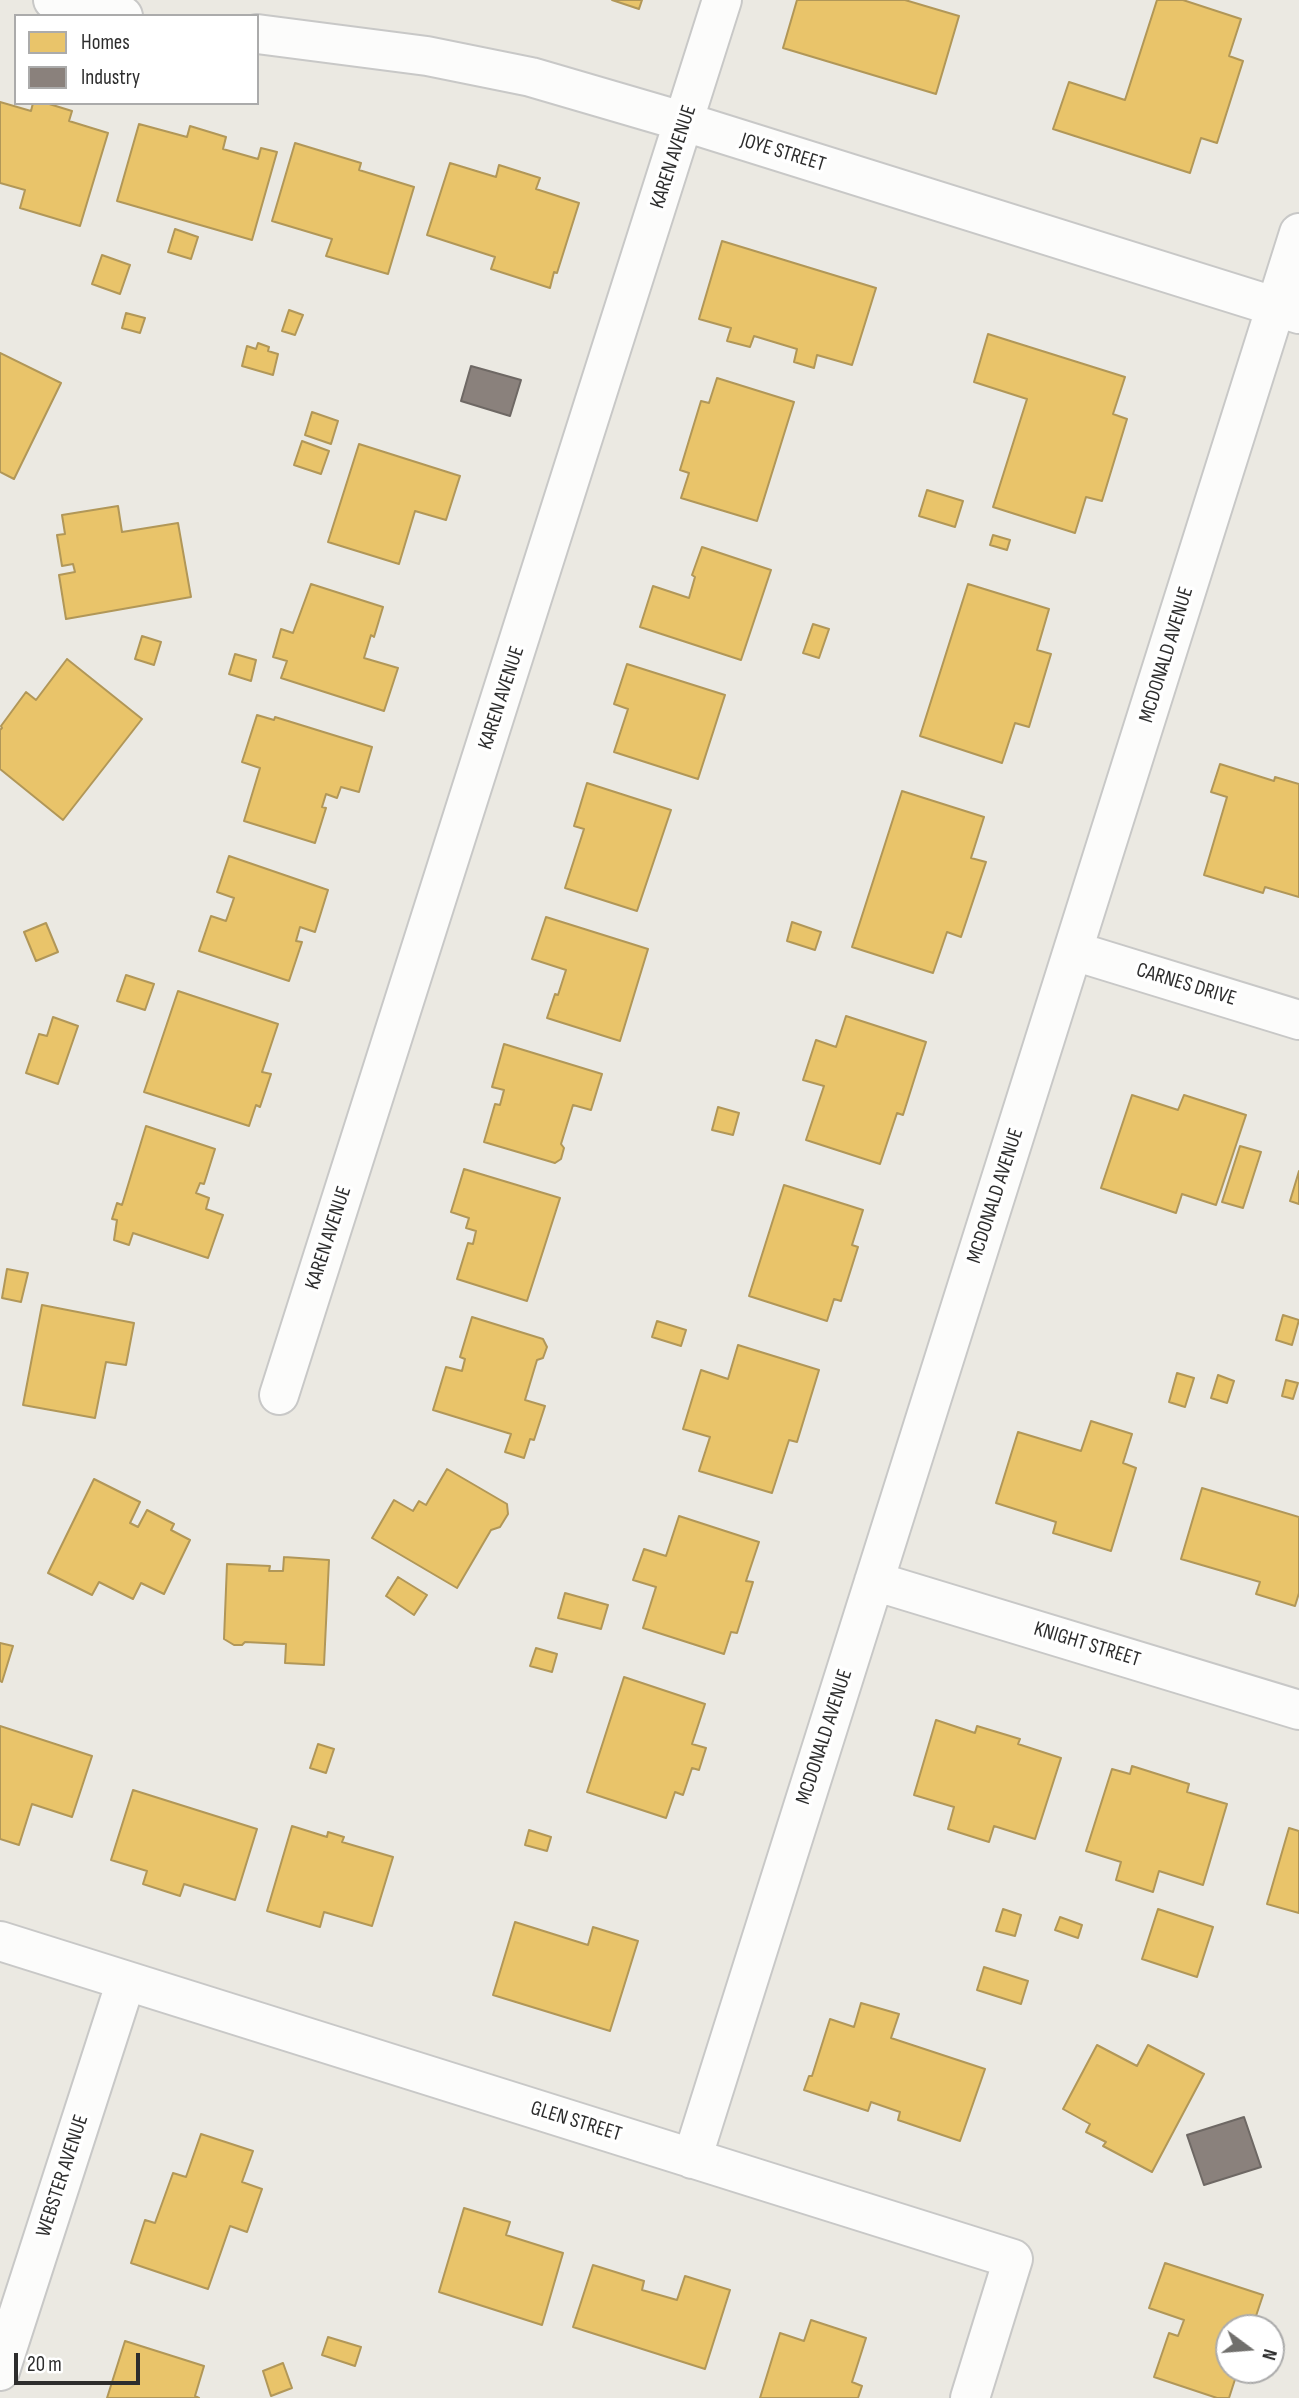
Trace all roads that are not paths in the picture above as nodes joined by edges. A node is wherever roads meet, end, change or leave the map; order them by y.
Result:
1 (53, 0) edge
2 (722, 0) edge
3 (114, 14) edge
4 (259, 34) edge
5 (685, 122) junction
6 (1299, 233) edge
7 (1288, 311) edge
8 (1074, 951) junction
9 (1299, 1020) edge
10 (279, 1395) dead end
11 (874, 1581) junction
12 (1299, 1710) edge
13 (0, 1941) edge
14 (126, 1981) junction
15 (692, 2158) junction
16 (0, 2371) edge
17 (970, 2398) edge

1 - 3 street
2 - 5 street, KAREN AVENUE
4 - 5 street, JOYE STREET
5 - 7 street, JOYE STREET
5 - 10 street, KAREN AVENUE
6 - 7 street, MCDONALD AVENUE
7 - 8 street, MCDONALD AVENUE
8 - 9 street, CARNES DRIVE
8 - 11 street, MCDONALD AVENUE
11 - 12 street, KNIGHT STREET
11 - 15 street, MCDONALD AVENUE
13 - 14 street, GLEN STREET
14 - 15 street, GLEN STREET
14 - 16 street, WEBSTER AVENUE
15 - 17 street, GLEN STREET

